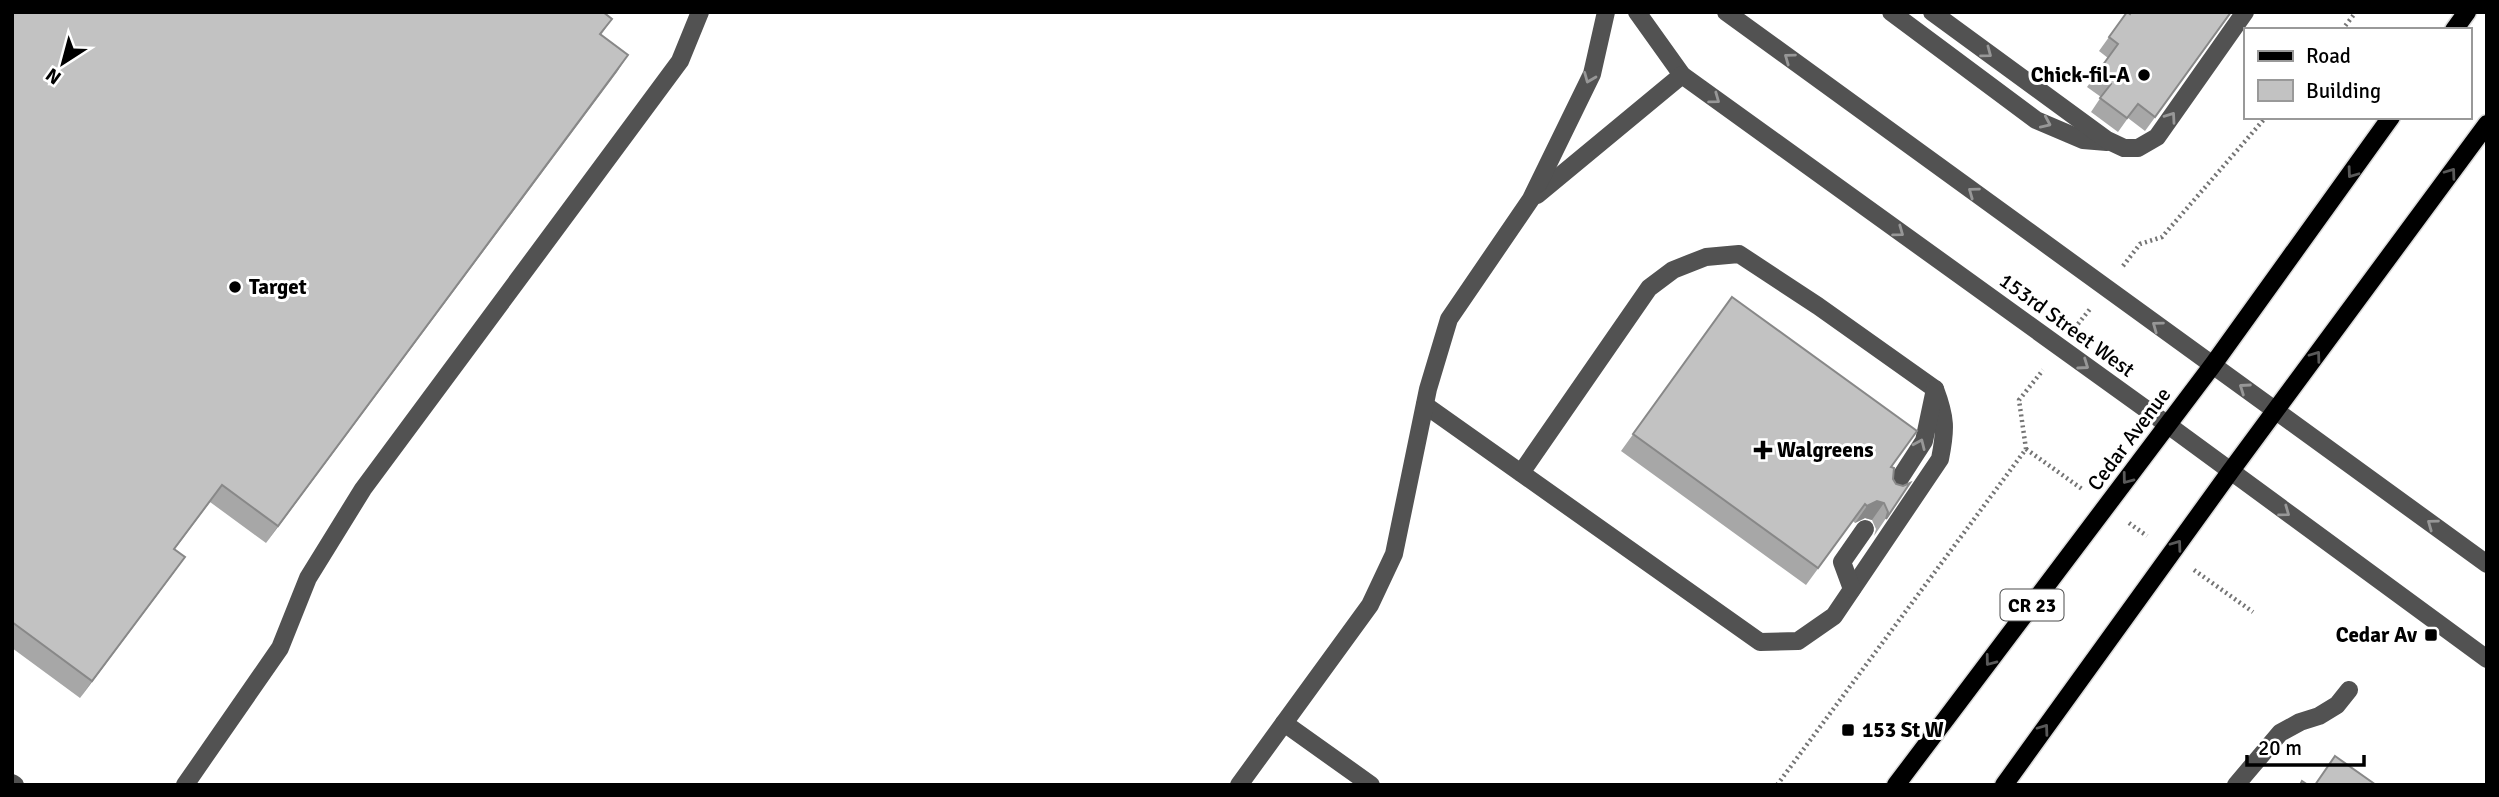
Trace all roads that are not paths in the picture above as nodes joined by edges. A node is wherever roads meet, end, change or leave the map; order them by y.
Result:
1 (700, 12) edge
2 (1606, 12) edge
3 (1637, 12) edge
4 (1726, 12) edge
5 (1891, 12) edge
6 (1932, 12) edge
7 (2245, 12) edge
8 (2467, 12) edge
9 (2455, 28) edge
10 (1682, 75) junction
11 (2390, 119) edge
12 (2487, 124) edge
13 (2111, 142) junction
14 (1531, 200) junction
15 (2212, 366) junction
16 (1935, 389) junction
17 (1425, 405) junction
18 (2276, 411) junction
19 (2168, 425) junction
20 (2230, 472) junction
21 (1521, 473) junction
22 (1891, 492) edge
23 (1865, 529) edge
24 (2487, 564) edge
25 (1852, 589) junction
26 (2487, 659) edge
27 (2349, 690) dead end
28 (1284, 723) junction
29 (185, 785) edge
30 (1239, 785) edge
31 (1371, 785) edge
32 (1896, 785) edge
33 (2004, 785) edge
34 (2236, 785) edge

1 - 29 street
2 -> 14 street
3 - 10 street, 153rd Street West
15 -> 4 street
5 -> 13 street
6 -> 13 street
13 -> 7 street
8 - 9 main road
10 - 14 street
10 -> 19 street, 153rd Street West
11 -> 15 main road, Cedar Avenue / CR 23
18 -> 12 main road
14 - 17 street
18 -> 15 street
15 - 19 main road, Cedar Avenue / CR 23
16 - 21 street
22 -> 16 street
16 - 25 street
17 - 21 street
17 - 28 street
18 - 20 main road
24 -> 18 street
19 - 20 street, 153rd Street West
19 -> 32 main road, Cedar Avenue / CR 23
20 -> 26 street, 153rd Street West
33 -> 20 main road
21 - 25 street
23 - 25 street
27 - 34 street
28 - 30 street
28 - 31 street

